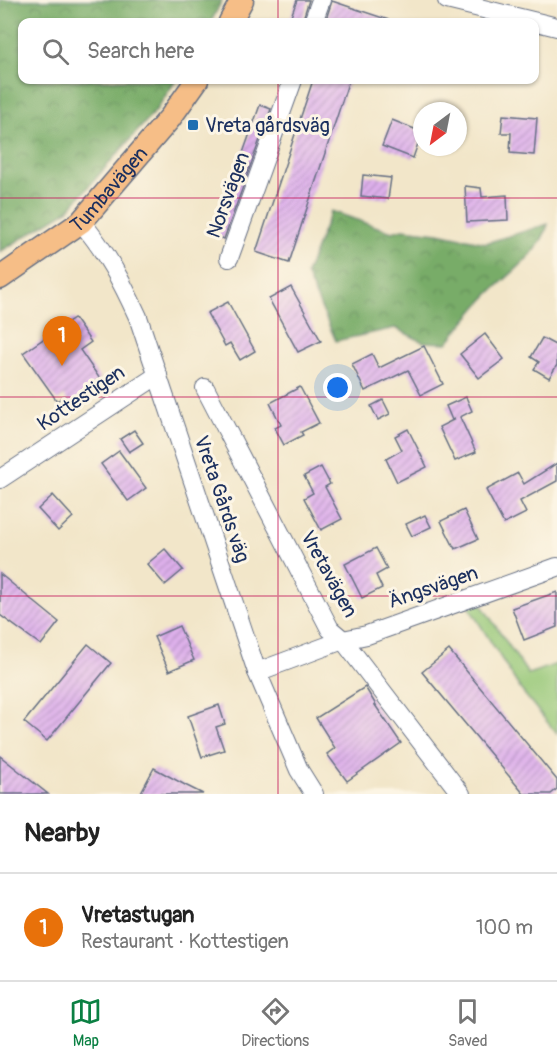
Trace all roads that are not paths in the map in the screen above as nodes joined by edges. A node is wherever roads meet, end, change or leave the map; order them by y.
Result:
1 (242, 0) edge
2 (321, 0) edge
3 (447, 0) edge
4 (232, 18) edge
5 (314, 18) edge
6 (520, 18) edge
7 (539, 23) edge
8 (557, 27) edge
9 (194, 84) edge
10 (292, 84) edge
11 (81, 222) junction
12 (229, 258) dead end
13 (0, 278) edge
14 (158, 375) junction
15 (205, 388) dead end
16 (0, 479) edge
17 (557, 567) edge
18 (342, 640) junction
19 (256, 672) junction
20 (314, 794) edge
21 (461, 794) edge

1 - 4 main road
2 - 5 street
3 - 6 street
7 - 8 street
9 - 11 main road, Tumbavägen
10 - 12 street, Norsvägen
11 - 13 main road, Tumbavägen
11 - 14 street, Vreta Gårds väg
14 - 16 street, Kottestigen
14 - 19 street, Vreta Gårds väg
15 - 18 street, Vretavägen
17 - 18 street, Ängsvägen
18 - 19 street, Ängsvägen
18 - 21 street, Vretavägen
19 - 20 street, Vreta Gårds väg

